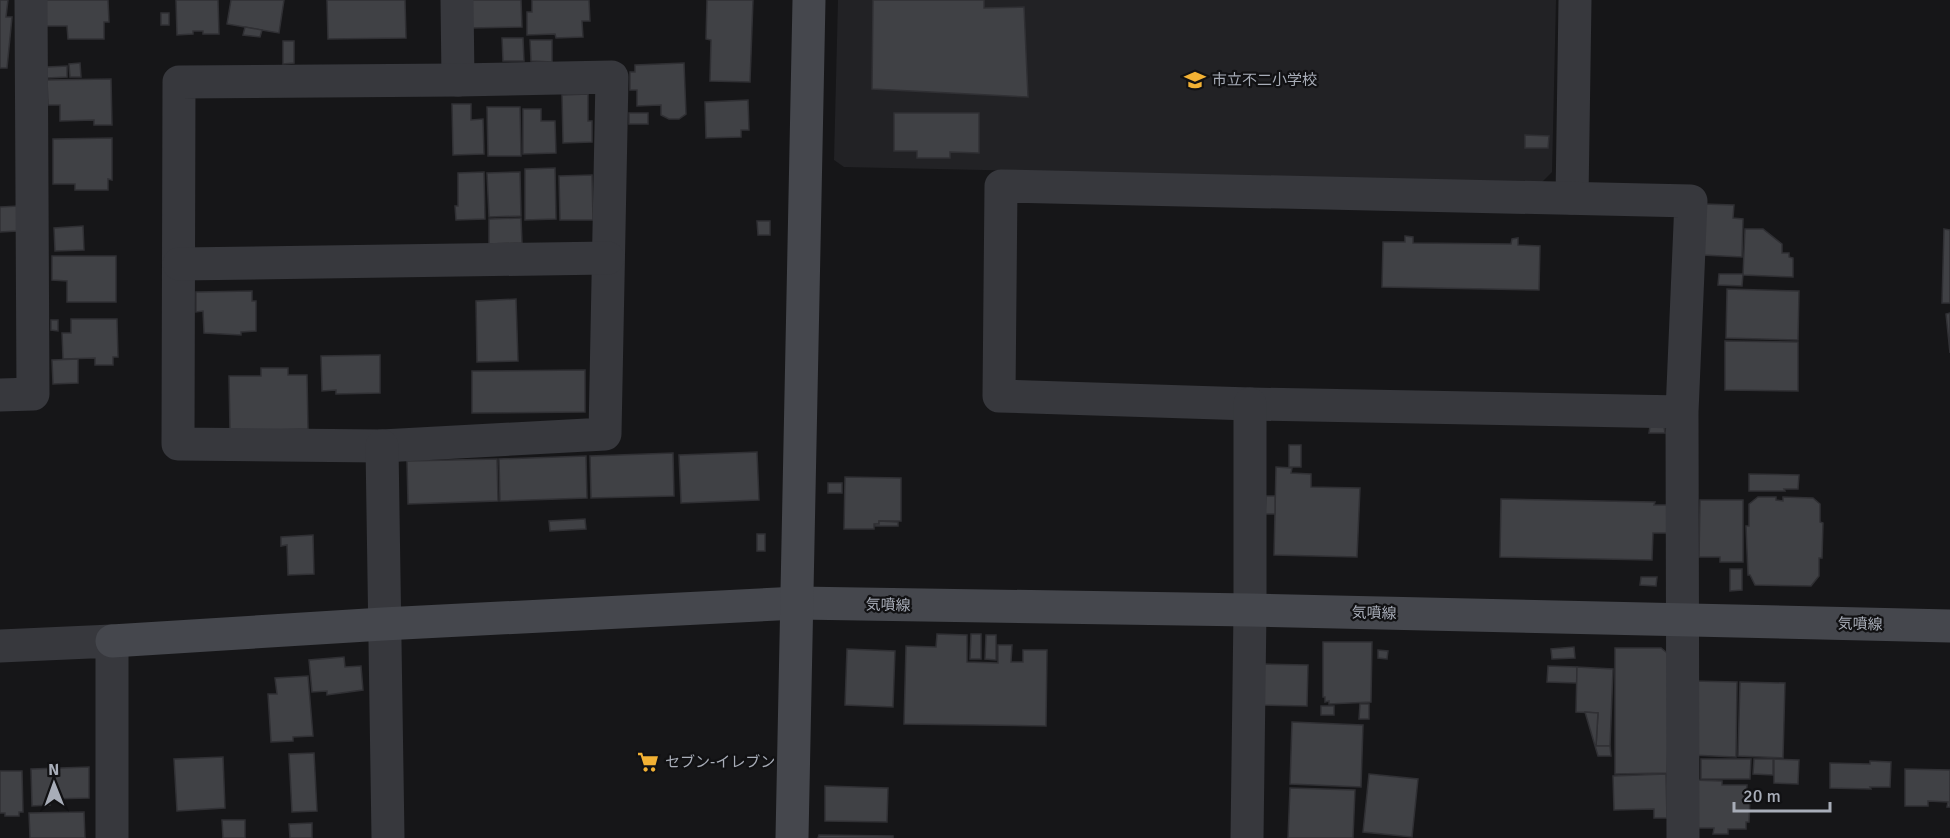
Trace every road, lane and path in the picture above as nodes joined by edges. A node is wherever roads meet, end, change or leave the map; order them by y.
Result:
1 (31, 0) edge
2 (457, 0) edge
3 (809, 0) edge
4 (1575, 0) edge
5 (458, 80) junction
6 (1572, 198) junction
7 (608, 258) junction
8 (179, 264) junction
9 (0, 395) edge
10 (1250, 404) junction
11 (1682, 412) junction
12 (382, 446) junction
13 (798, 603) junction
14 (1250, 610) junction
15 (1683, 621) junction
16 (383, 624) junction
17 (1950, 626) edge
18 (112, 641) junction
19 (0, 646) edge
20 (112, 838) edge
21 (388, 838) edge
22 (792, 838) edge
23 (1247, 838) edge
24 (1683, 838) edge

1 - 9 street
2 - 5 street
3 - 13 street
4 - 6 street
5 - 7 street
5 - 8 street
6 - 10 street
6 - 11 street
7 - 8 street
7 - 12 street
8 - 12 street
10 - 11 street
10 - 14 street
11 - 15 street
12 - 16 street
13 - 14 street, 気噴線
13 - 16 street, 気噴線
13 - 22 street
14 - 15 street, 気噴線
14 - 23 street
15 - 17 street, 気噴線
15 - 24 street
16 - 18 street, 気噴線
16 - 21 street
18 - 19 street
18 - 20 street

